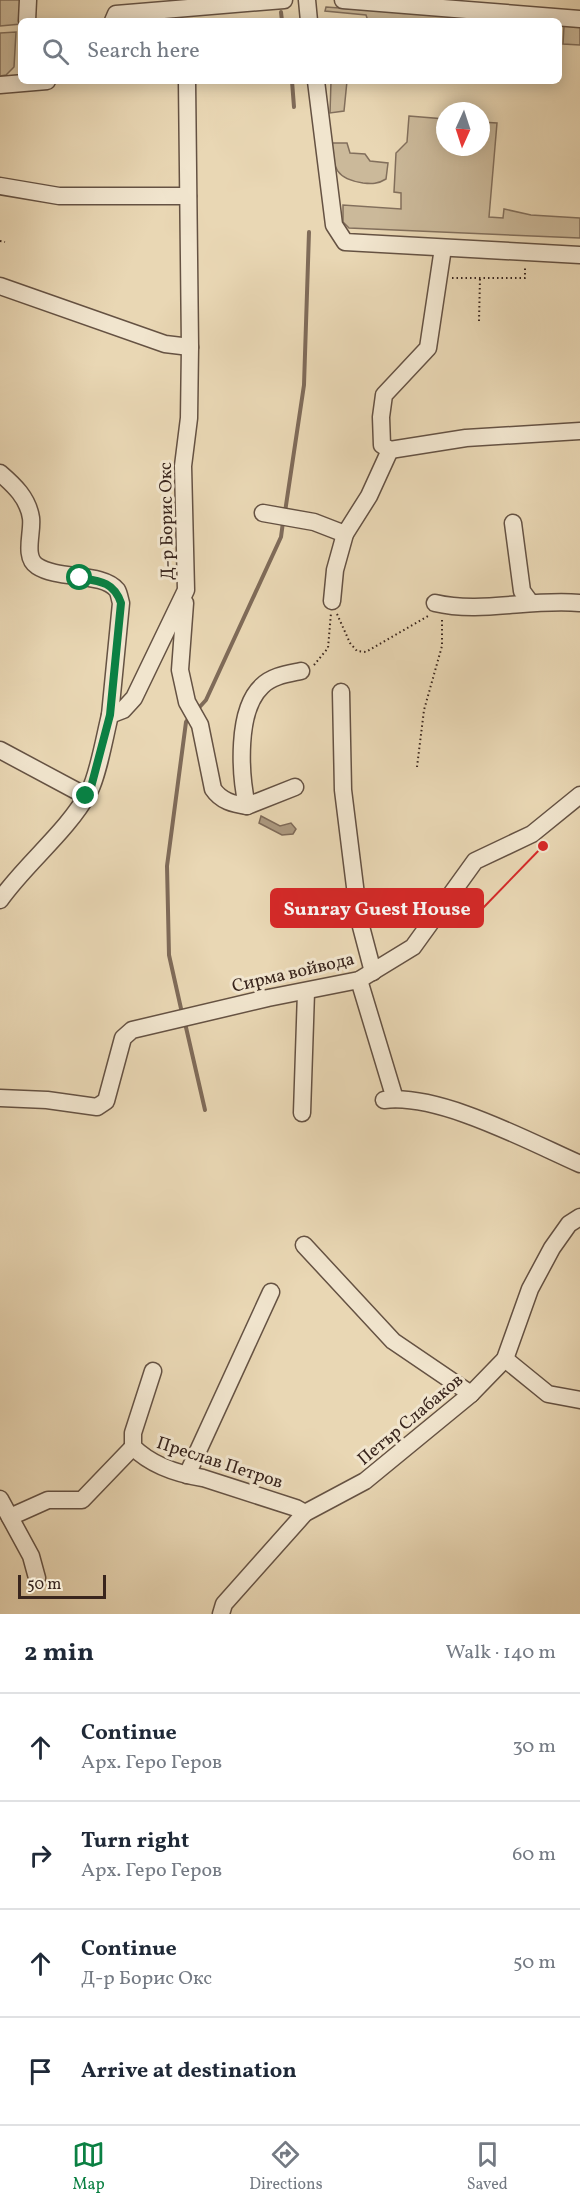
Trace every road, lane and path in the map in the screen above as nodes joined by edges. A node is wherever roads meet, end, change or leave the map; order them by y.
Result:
1 (28, 0) edge
2 (284, 0) edge
3 (307, 0) edge
4 (343, 0) edge
5 (251, 1) edge
6 (469, 5) edge
7 (186, 15) edge
8 (115, 17) edge
9 (27, 18) edge
10 (309, 18) edge
11 (580, 19) edge
12 (18, 71) edge
13 (7, 84) edge
14 (187, 84) edge
15 (316, 84) edge
16 (0, 186) edge
17 (188, 196) junction
18 (0, 241) edge
19 (5, 242) dead end
20 (443, 248) junction
21 (525, 252) junction
22 (580, 255) edge
23 (438, 278) junction
24 (480, 278) junction
25 (0, 286) edge
26 (478, 321) dead end
27 (190, 347) junction
28 (580, 431) edge
29 (390, 450) junction
30 (0, 473) edge
31 (263, 513) dead end
32 (513, 523) dead end
33 (345, 534) junction
34 (186, 590) junction
35 (332, 602) junction
36 (530, 602) junction
37 (580, 603) edge
38 (444, 607) junction
39 (300, 671) joint
40 (341, 692) dead end
41 (110, 715) junction
42 (0, 750) edge
43 (417, 767) dead end
44 (296, 787) dead end
45 (580, 795) edge
46 (86, 796) junction
47 (247, 806) junction
48 (0, 900) edge
49 (366, 976) junction
50 (306, 992) junction
51 (0, 1098) edge
52 (302, 1113) dead end
53 (580, 1164) edge
54 (576, 1223) edge
55 (304, 1245) dead end
56 (271, 1292) dead end
57 (505, 1359) junction
58 (153, 1371) dead end
59 (471, 1394) junction
60 (580, 1400) edge
61 (133, 1447) junction
62 (187, 1475) junction
63 (0, 1499) edge
64 (304, 1513) junction
65 (10, 1517) junction
66 (37, 1578) dead end
67 (221, 1614) edge

1 - 9 street
2 - 5 street
3 - 10 street
4 - 6 street
5 - 7 street
6 - 11 street
7 - 8 street
12 - 13 street
14 - 17 street, Д-р Борис Окс
15 - 20 street
16 - 17 street
17 - 27 street, Д-р Борис Окс
18 - 19 path
20 - 21 street
20 - 23 street
21 - 22 street
21 - 24 path
23 - 24 path
23 - 29 street
24 - 26 path
25 - 27 street
27 - 34 street, Д-р Борис Окс
28 - 29 street
29 - 33 street
30 - 41 street
31 - 33 street
32 - 36 street
33 - 35 street
34 - 41 street, Д-р Борис Окс
34 - 47 street
35 - 38 path
35 - 39 path
36 - 37 street
36 - 38 street
38 - 43 path
39 - 47 street
40 - 49 street
41 - 46 street
42 - 46 street
44 - 47 street
45 - 49 street, Сирма войвода
46 - 48 street
49 - 50 street, Сирма войвода
49 - 53 street
50 - 51 street, Сирма войвода
50 - 52 street
54 - 57 street, Петър Слабаков
55 - 59 street
56 - 62 street
57 - 59 street, Петър Слабаков
57 - 60 street
58 - 61 street, Преслав Петров
59 - 64 street, Петър Слабаков
61 - 62 street, Преслав Петров
61 - 65 street
62 - 64 street, Преслав Петров
63 - 65 street
64 - 67 street, Петър Слабаков
65 - 66 street

